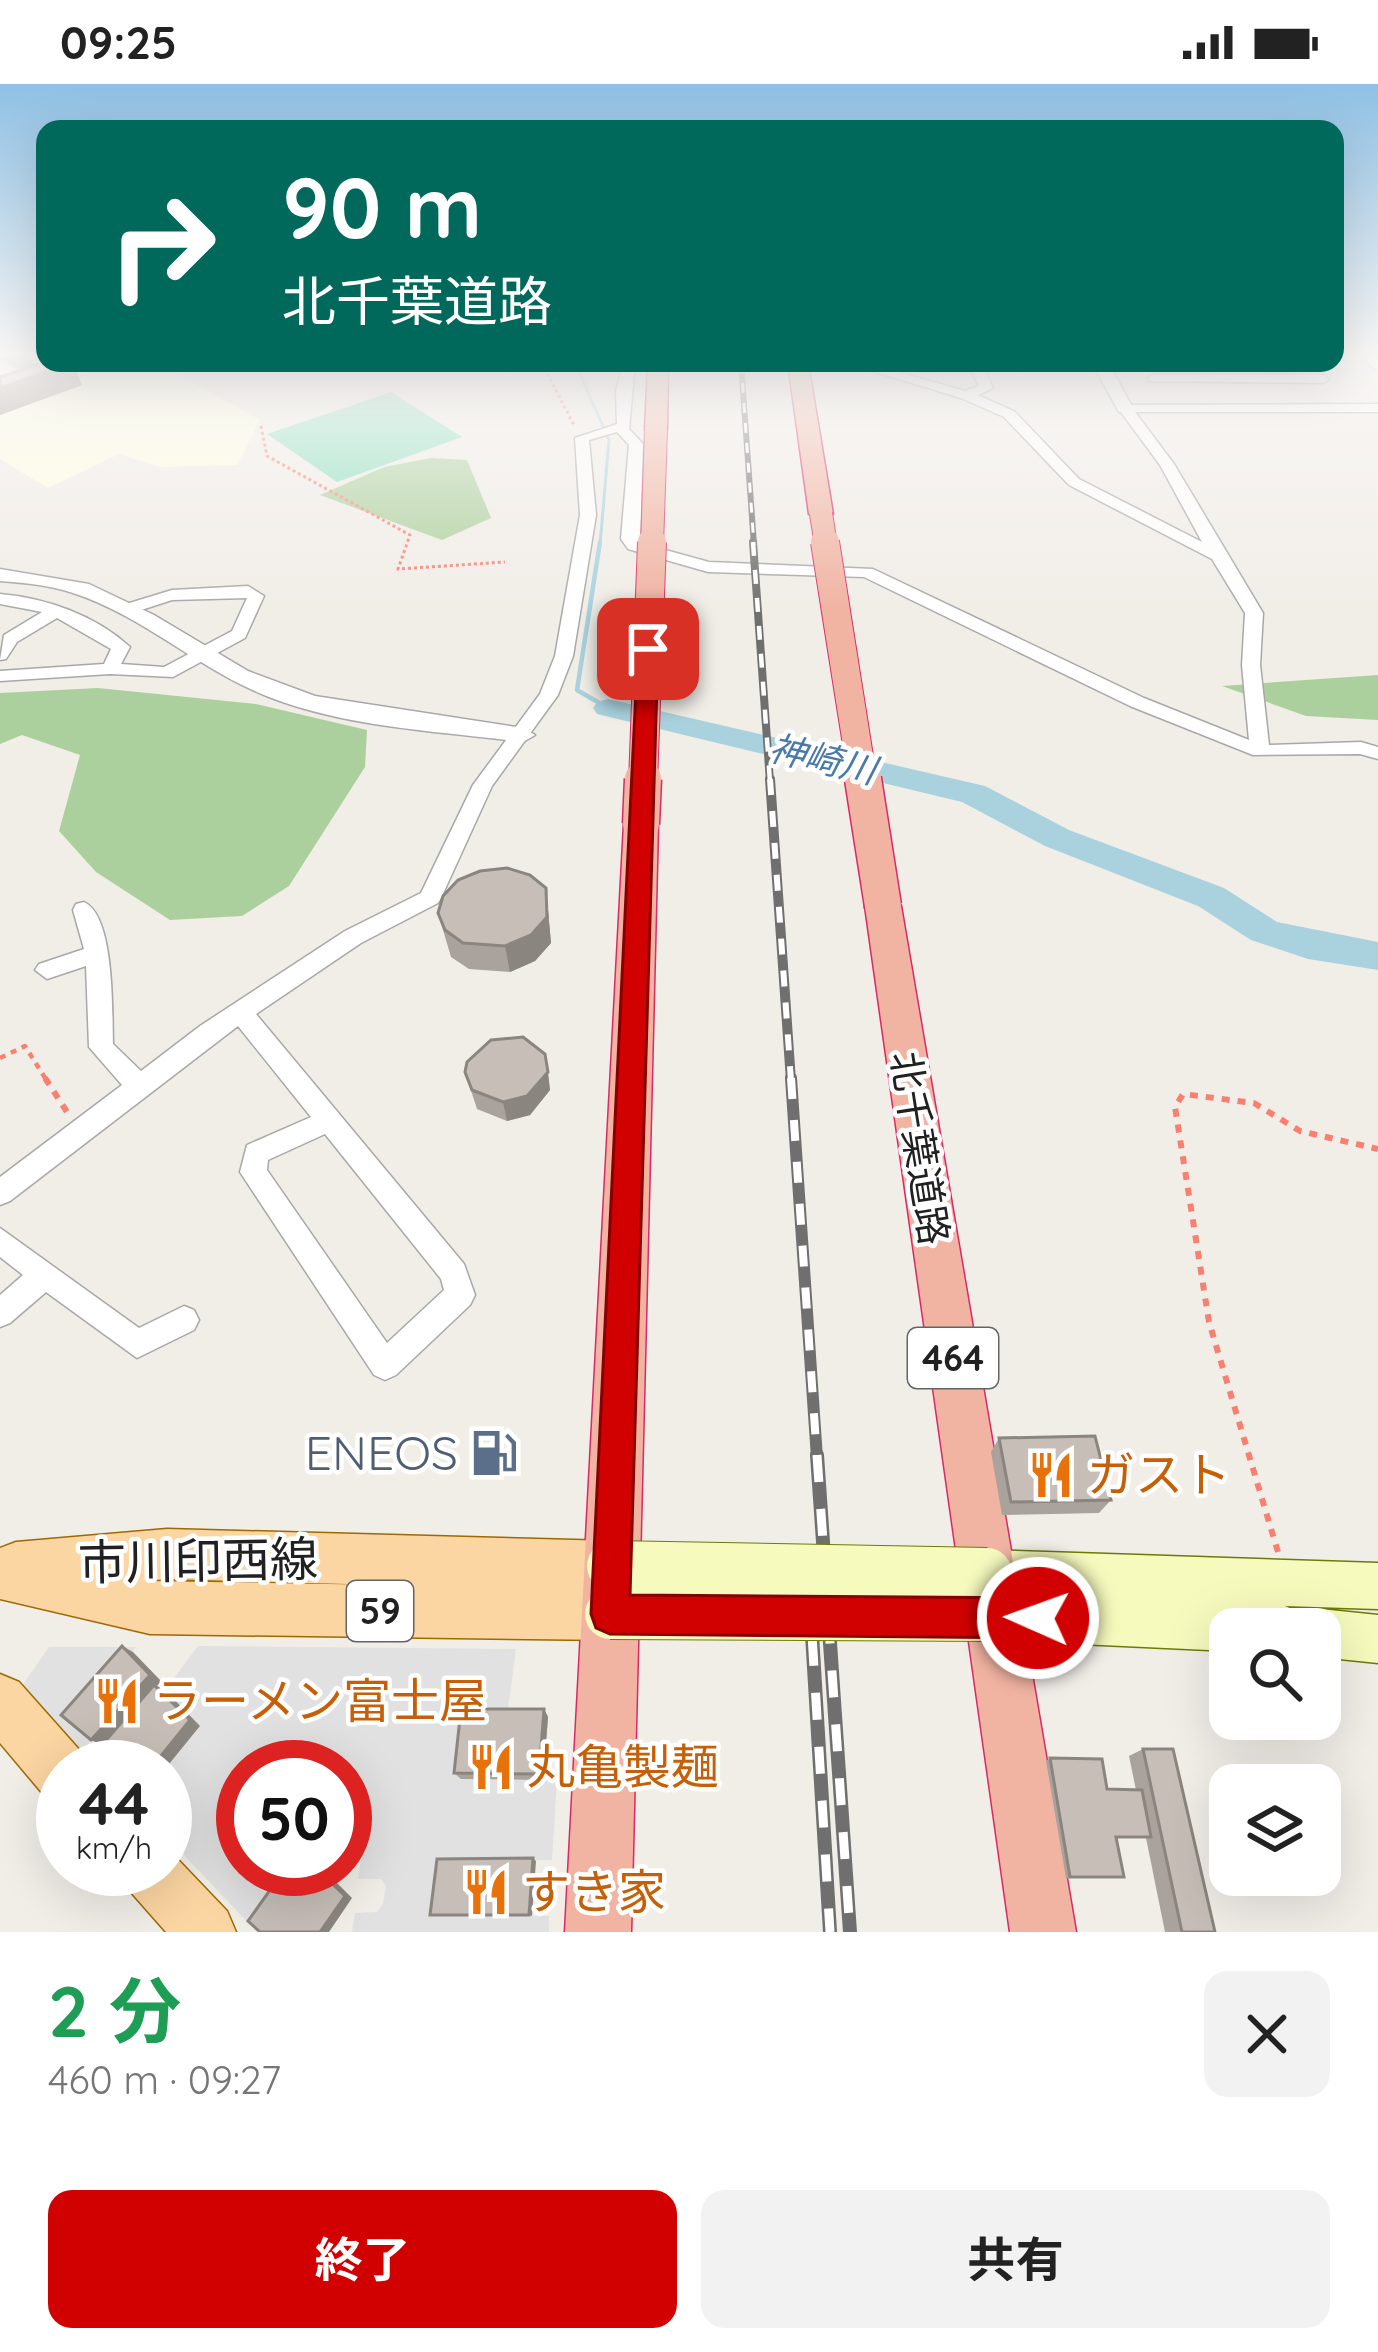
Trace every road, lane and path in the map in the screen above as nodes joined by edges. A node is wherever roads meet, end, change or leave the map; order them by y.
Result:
1 (264, 442) edge
2 (602, 442) edge
3 (634, 442) edge
4 (656, 442) edge
5 (810, 442) edge
6 (1036, 442) edge
7 (1151, 442) edge
8 (1218, 556) junction
9 (505, 562) dead end
10 (0, 575) edge
11 (0, 599) edge
12 (129, 609) junction
13 (57, 610) junction
14 (204, 652) junction
15 (0, 655) edge
16 (110, 669) junction
17 (0, 676) edge
18 (523, 735) junction
19 (1259, 751) junction
20 (1378, 752) edge
21 (84, 910) dead end
22 (97, 954) junction
23 (47, 970) dead end
24 (241, 1012) junction
25 (0, 1058) edge
26 (138, 1085) junction
27 (329, 1121) junction
28 (79, 1130) junction
29 (1378, 1149) edge
30 (0, 1193) edge
31 (0, 1241) edge
32 (45, 1275) junction
33 (0, 1313) edge
34 (184, 1321) dead end
35 (0, 1571) edge
36 (1287, 1580) junction
37 (1378, 1586) edge
38 (611, 1590) junction
39 (991, 1595) junction
40 (1209, 1620) edge
41 (1341, 1635) edge
42 (1378, 1639) edge
43 (0, 1701) edge
44 (36, 1743) edge
45 (174, 1896) edge
46 (206, 1932) edge
47 (598, 1932) edge
48 (1043, 1932) edge

1 - 9 path
2 - 18 street
3 - 19 street
4 - 38 highway, bridge
5 - 39 highway, 北千葉道路 / 464, bridge
6 - 8 street
7 - 8 street
8 - 19 street
10 - 12 street
11 - 13 street
12 - 14 street
12 - 14 street
13 - 15 street
13 - 16 street
14 - 16 street
14 - 18 street
16 - 17 street
18 - 24 street
19 - 20 street
21 - 22 street
22 - 23 street
22 - 26 street
24 - 26 street
24 - 27 street
25 - 28 path
26 - 28 street
27 - 27 street
28 - 30 street
29 - 36 path
31 - 32 street
32 - 33 street
32 - 34 street
35 - 38 main road, 市川印西線 / 59
36 - 37 main road
36 - 39 main road
38 - 39 main road, bridge
38 - 47 highway
39 - 40 main road
39 - 48 highway, 北千葉道路 / 464
41 - 42 main road
43 - 44 main road
45 - 46 main road

